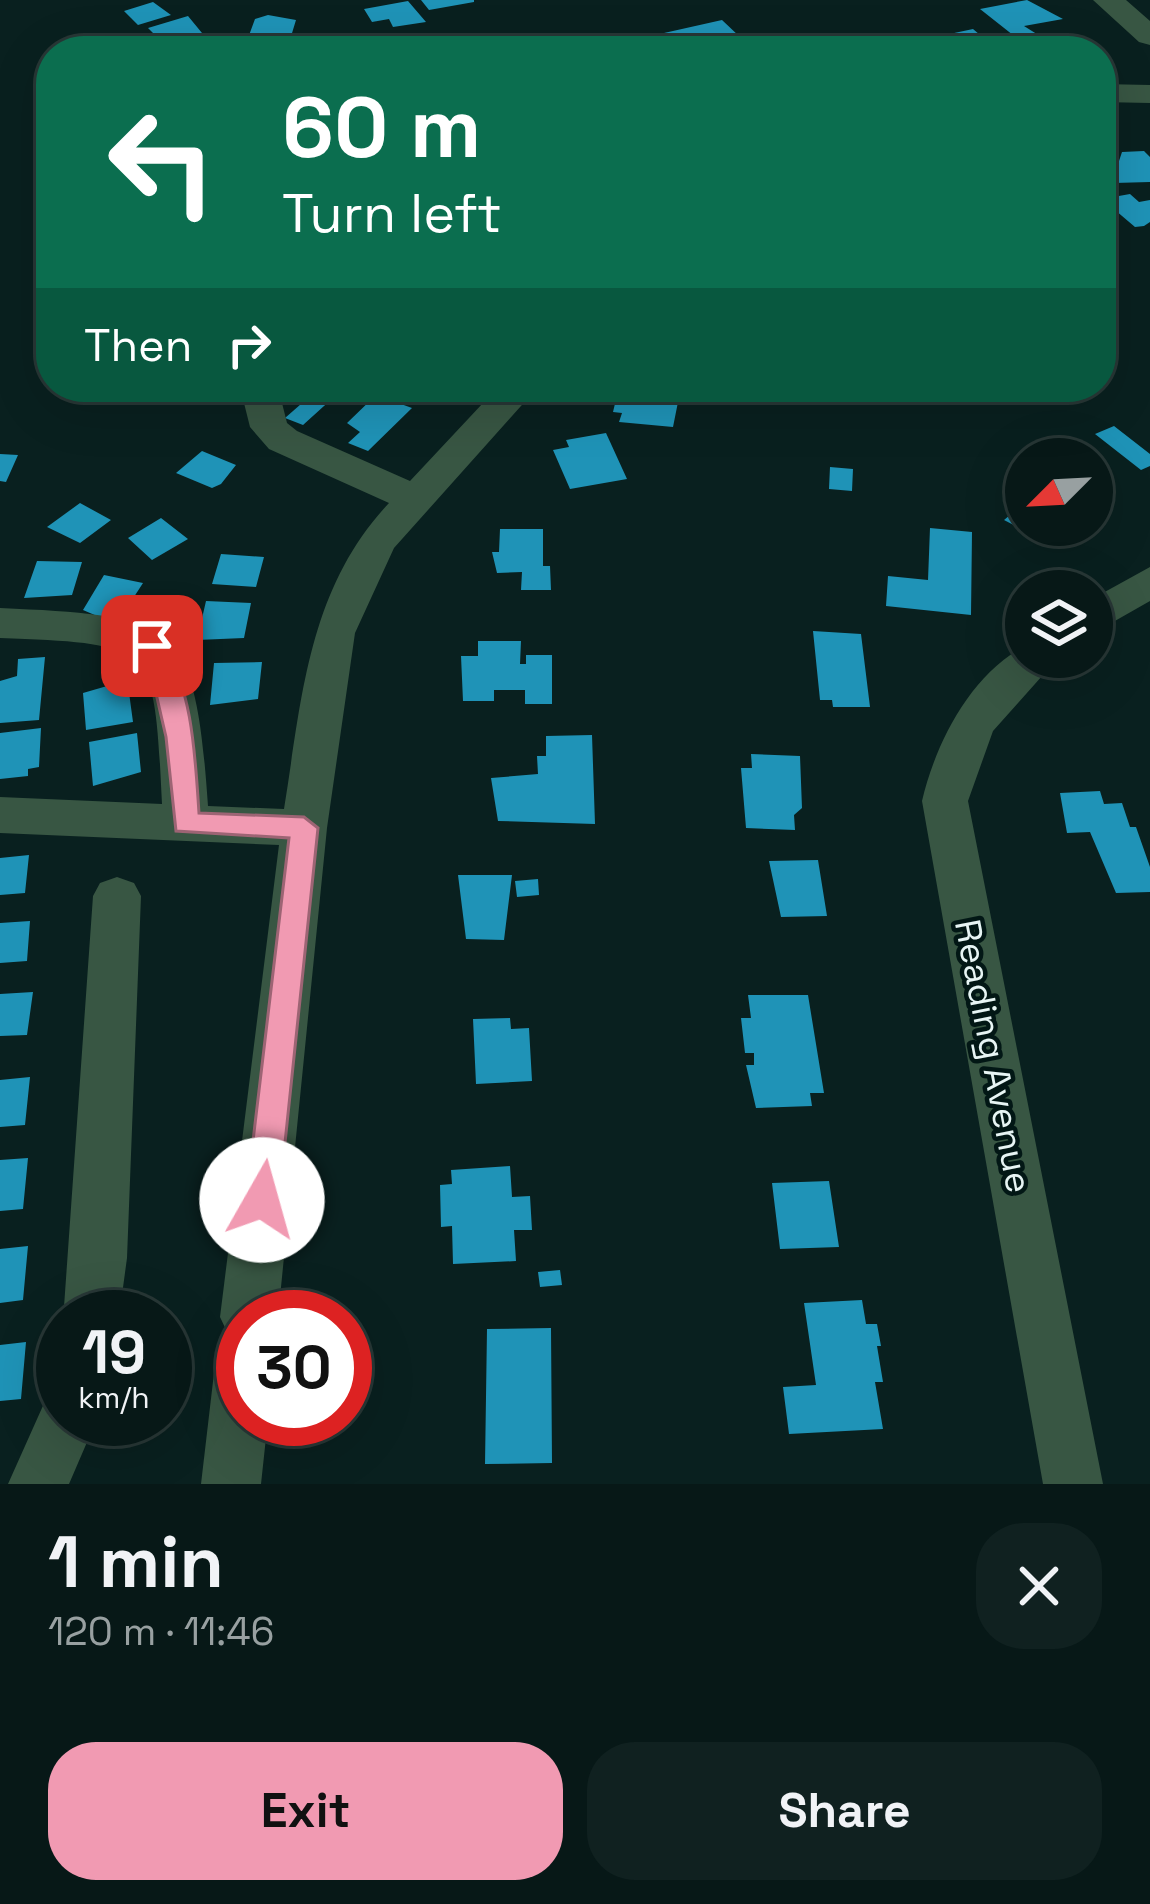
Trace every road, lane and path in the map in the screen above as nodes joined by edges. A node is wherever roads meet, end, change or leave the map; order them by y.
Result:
1 (1108, 0) edge
2 (1150, 36) edge
3 (1116, 94) edge
4 (1150, 94) edge
5 (263, 402) edge
6 (505, 402) edge
7 (413, 498) junction
8 (1150, 581) edge
9 (1113, 605) edge
10 (0, 623) edge
11 (1010, 678) edge
12 (0, 815) edge
13 (186, 824) junction
14 (304, 828) junction
15 (117, 896) dead end
16 (93, 1290) edge
17 (252, 1290) edge
18 (55, 1446) edge
19 (235, 1446) edge
20 (38, 1484) edge
21 (231, 1484) edge
22 (1072, 1484) edge

1 - 2 street
3 - 4 street
5 - 7 street
6 - 7 street
7 - 14 street
8 - 9 street
10 - 13 street
11 - 22 street, Reading Avenue
12 - 13 street
13 - 14 street
14 - 17 street
15 - 16 street
18 - 20 street
19 - 21 street

